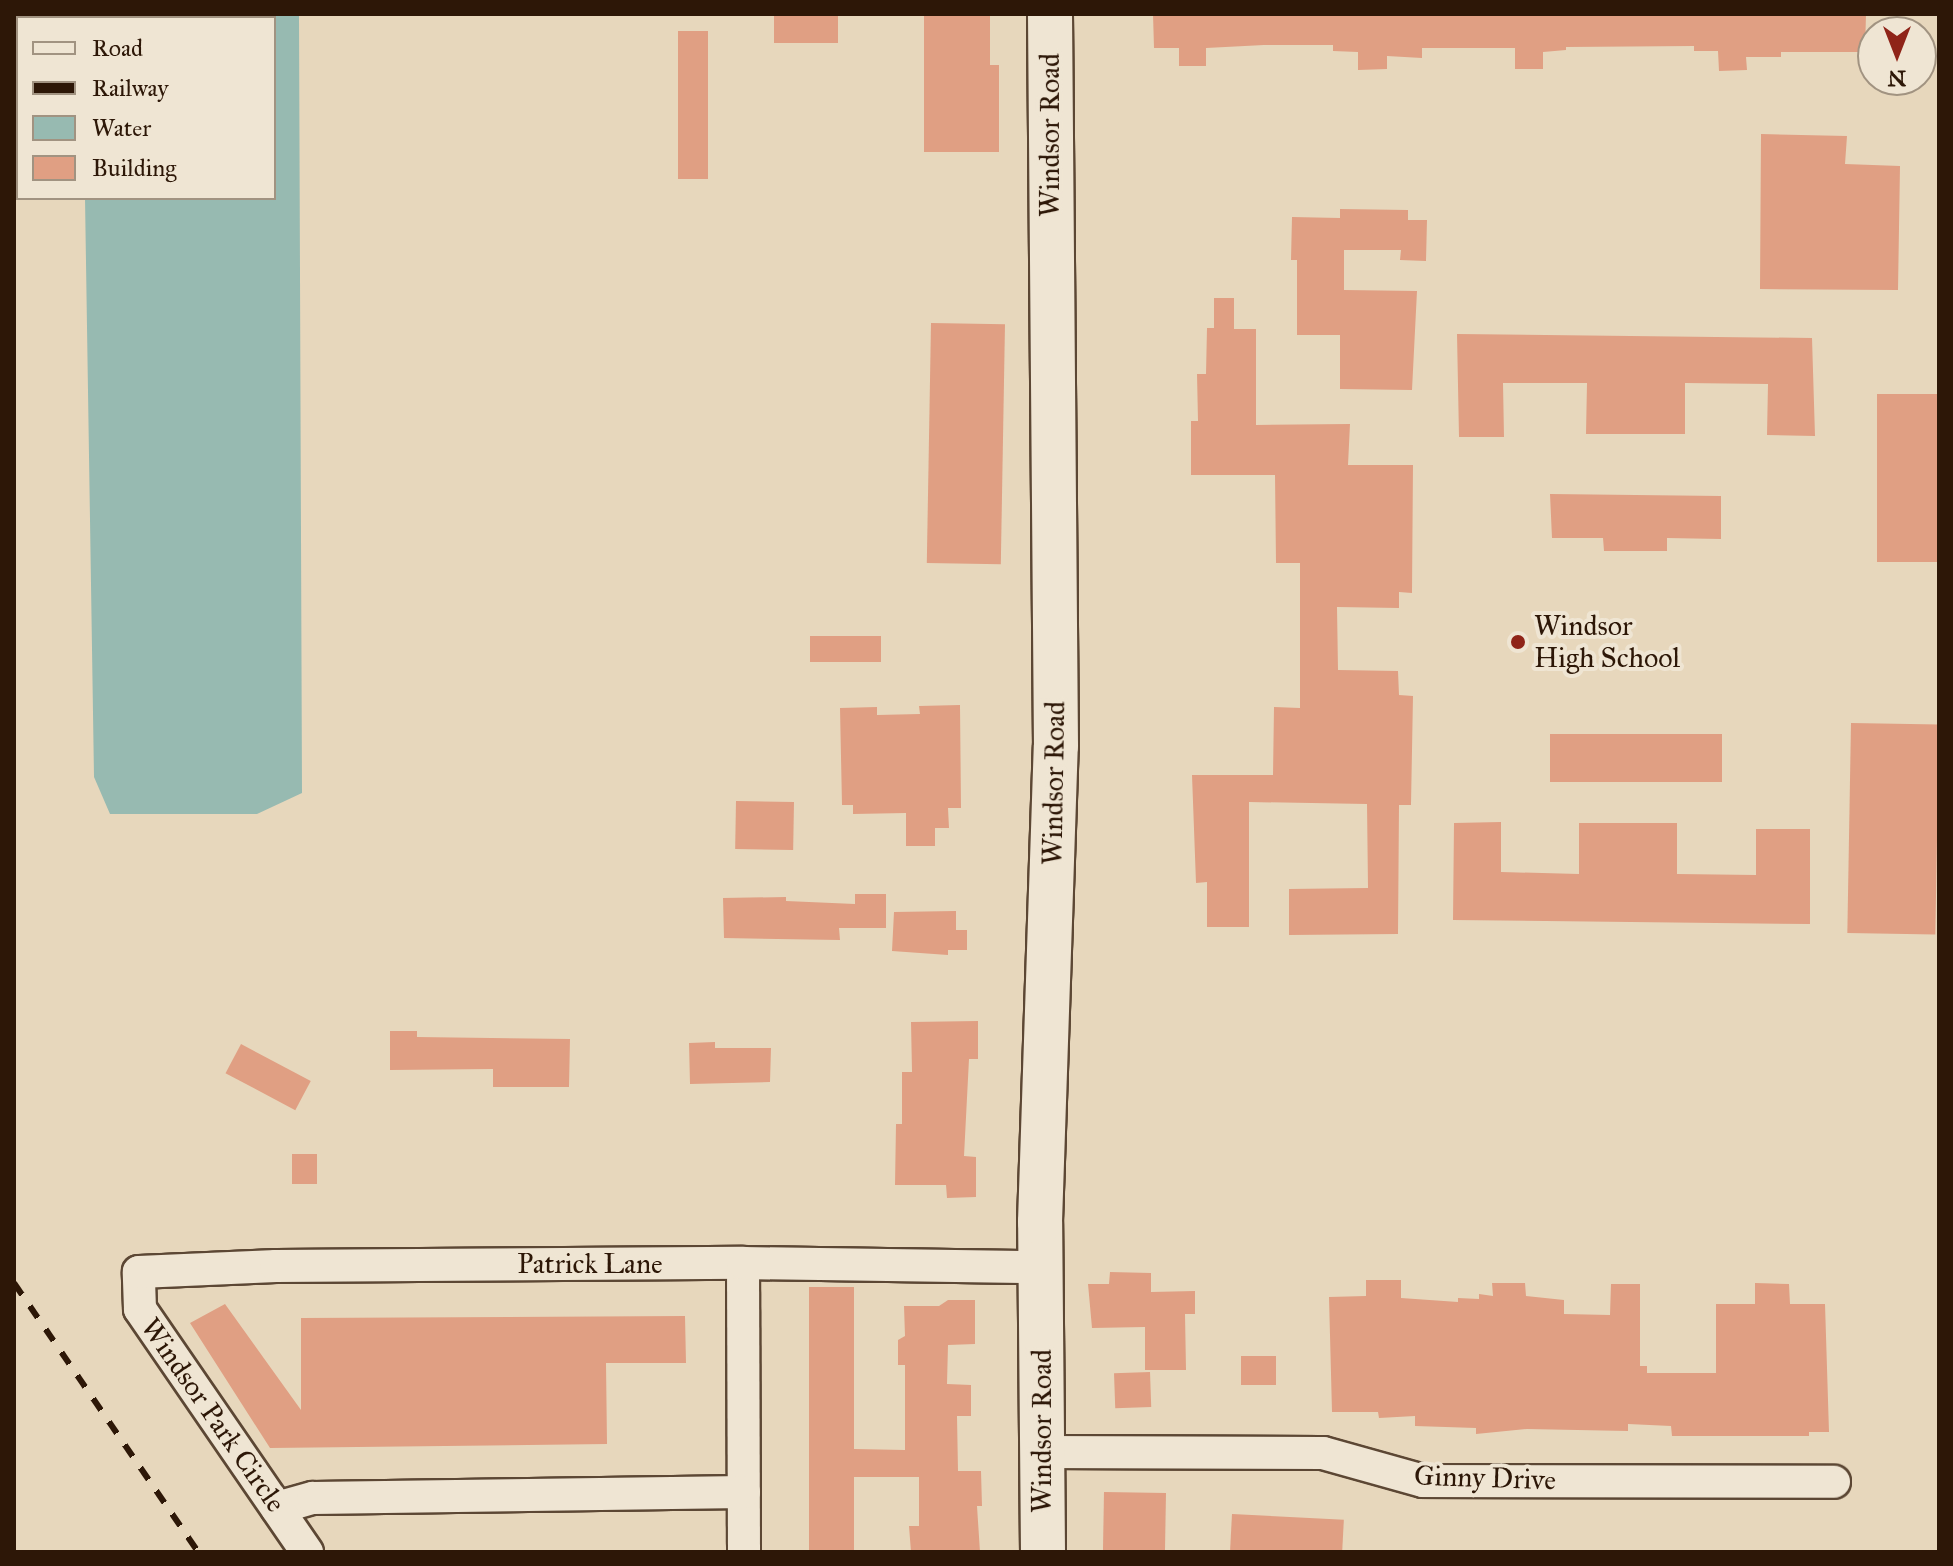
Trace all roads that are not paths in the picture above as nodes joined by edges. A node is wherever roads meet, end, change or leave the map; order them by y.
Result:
1 (1050, 14) edge
2 (743, 1263) junction
3 (1040, 1267) junction
4 (139, 1272) joint
5 (1043, 1452) junction
6 (1834, 1482) dead end
7 (744, 1492) junction
8 (277, 1508) junction
9 (307, 1552) edge
10 (744, 1552) edge
11 (1043, 1552) edge

1 - 3 main road, Windsor Road
2 - 3 street, Patrick Lane
2 - 4 street, Patrick Lane
2 - 7 street
3 - 5 main road, Windsor Road
4 - 8 street, Windsor Park Circle
5 - 6 street, Ginny Drive
5 - 11 main road, Windsor Road
7 - 8 street
7 - 10 street
8 - 9 street, Windsor Park Circle

